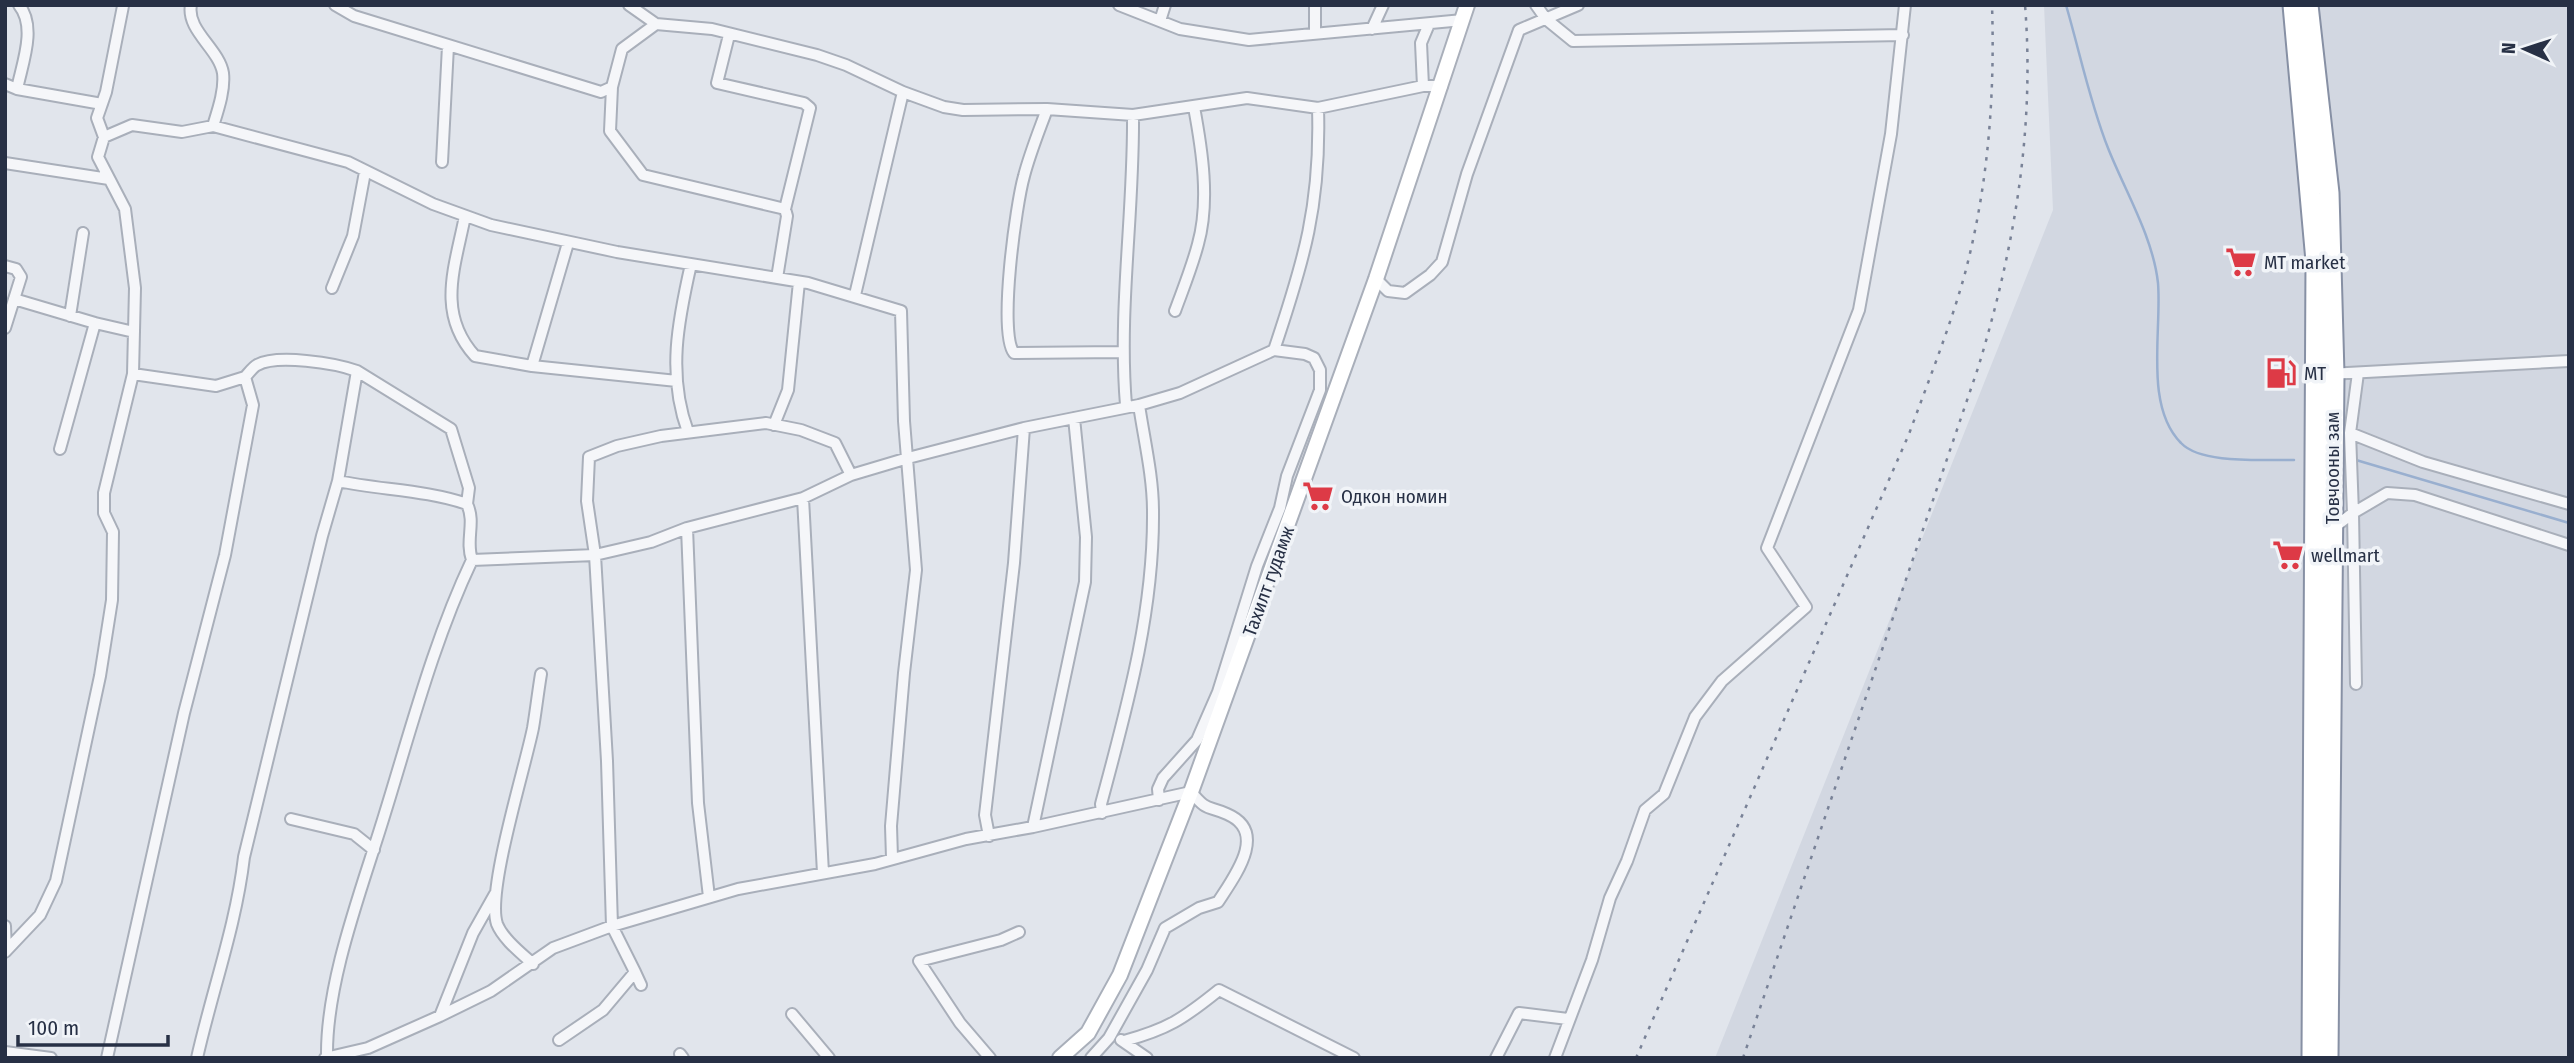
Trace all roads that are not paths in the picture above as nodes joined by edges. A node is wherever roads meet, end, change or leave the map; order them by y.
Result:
1 (19, 5) edge
2 (191, 5) edge
3 (335, 5) edge
4 (1119, 5) edge
5 (1166, 5) edge
6 (1315, 5) edge
7 (1383, 5) edge
8 (1536, 5) edge
9 (1578, 5) edge
10 (1905, 5) edge
11 (2293, 5) edge
12 (2308, 5) edge
13 (123, 6) edge
14 (633, 7) edge
15 (1465, 12) edge
16 (1546, 19) junction
17 (1160, 21) junction
18 (656, 24) junction
19 (1429, 24) junction
20 (1371, 29) junction
21 (1315, 34) junction
22 (729, 35) junction
23 (1903, 35) junction
24 (447, 46) junction
25 (5, 83) edge
26 (1423, 86) junction
27 (1442, 86) junction
28 (612, 87) junction
29 (17, 89) junction
30 (903, 92) junction
31 (102, 104) junction
32 (1194, 107) junction
33 (1318, 108) junction
34 (1047, 109) junction
35 (1133, 116) junction
36 (213, 126) junction
37 (104, 137) junction
38 (442, 162) dead end
39 (5, 163) edge
40 (365, 172) junction
41 (109, 179) junction
42 (785, 209) junction
43 (465, 216) junction
44 (83, 233) dead end
45 (568, 243) junction
46 (691, 264) junction
47 (5, 266) edge
48 (777, 278) junction
49 (1376, 279) junction
50 (799, 282) junction
51 (332, 288) dead end
52 (855, 295) junction
53 (14, 299) junction
54 (1175, 311) dead end
55 (70, 316) junction
56 (95, 323) junction
57 (5, 328) edge
58 (134, 332) junction
59 (1274, 350) junction
60 (1121, 352) junction
61 (2569, 361) edge
62 (532, 366) junction
63 (357, 371) junction
64 (2358, 373) junction
65 (133, 374) junction
66 (2325, 374) junction
67 (245, 377) junction
68 (677, 381) junction
69 (1126, 405) junction
70 (1139, 405) junction
71 (1322, 406) junction
72 (1074, 418) junction
73 (774, 425) junction
74 (1024, 428) junction
75 (688, 432) junction
76 (2350, 433) junction
77 (60, 449) dead end
78 (908, 458) junction
79 (851, 475) junction
80 (338, 481) junction
81 (803, 498) junction
82 (467, 504) junction
83 (2569, 504) edge
84 (1286, 512) junction
85 (2353, 513) junction
86 (687, 528) junction
87 (2332, 529) junction
88 (2569, 545) edge
89 (596, 555) junction
90 (472, 560) junction
91 (541, 674) dead end
92 (2357, 684) dead end
93 (1191, 792) junction
94 (1159, 800) junction
95 (1102, 813) junction
96 (292, 819) dead end
97 (1033, 828) junction
98 (989, 836) junction
99 (374, 850) junction
100 (891, 858) junction
101 (823, 873) junction
102 (497, 890) junction
103 (709, 897) junction
104 (5, 926) edge
105 (612, 926) junction
106 (1019, 932) dead end
107 (6, 951) edge
108 (533, 964) junction
109 (635, 972) junction
110 (641, 985) dead end
111 (792, 1014) dead end
112 (440, 1016) junction
113 (1569, 1019) junction
114 (1109, 1038) junction
115 (559, 1040) dead end
116 (1124, 1041) junction
117 (5, 1052) edge
118 (367, 1053) edge
119 (326, 1057) edge
120 (51, 1058) edge
121 (107, 1058) edge
122 (197, 1058) edge
123 (829, 1058) edge
124 (989, 1058) edge
125 (1060, 1058) edge
126 (1091, 1058) edge
127 (1147, 1058) edge
128 (1354, 1058) edge
129 (1496, 1058) edge
130 (1555, 1058) edge
131 (2312, 1058) edge
132 (2328, 1058) edge

1 - 29 street
2 - 36 street
3 - 24 street
4 - 17 street
5 - 17 street
6 - 21 street
7 - 20 street
8 - 16 street
9 - 16 street
10 - 23 street
11 - 66 highway, Товчооны зам
12 - 66 highway, Товчооны зам
13 - 31 street
14 - 18 street
15 - 19 street
15 - 27 main road, Тахилт гудамж
16 - 23 street
16 - 49 street
17 - 21 street
18 - 22 street
18 - 28 street
19 - 20 street
19 - 26 street
20 - 21 street
22 - 30 street
22 - 42 street
23 - 113 street
24 - 28 street
24 - 38 street
25 - 29 street
26 - 27 street
26 - 33 street
27 - 49 main road, Тахилт гудамж
28 - 42 street
29 - 31 street
30 - 34 street
30 - 52 street
31 - 37 street
32 - 33 street
32 - 35 street
32 - 54 street
33 - 59 street
34 - 35 street
34 - 60 street
35 - 60 street
36 - 37 street
36 - 40 street
37 - 41 street
39 - 41 street
40 - 43 street
40 - 51 street
41 - 58 street
42 - 48 street
43 - 45 street
43 - 62 street
44 - 55 street
45 - 46 street
45 - 62 street
46 - 48 street
46 - 68 street
47 - 53 street
48 - 50 street
49 - 71 main road, Тахилт гудамж
50 - 52 street
50 - 73 street
52 - 78 street
53 - 55 street
53 - 57 street
55 - 56 street
56 - 58 street
56 - 77 street
58 - 65 street
59 - 70 street
59 - 71 street
60 - 69 street
61 - 64 street
62 - 68 street
63 - 67 street
63 - 80 street
63 - 82 street
64 - 66 street
64 - 76 street
65 - 67 street
65 - 107 street
66 - 87 highway, Товчооны зам
66 - 131 highway, Товчооны зам
67 - 121 street
68 - 75 street
69 - 70 street
69 - 72 street
70 - 95 street
71 - 84 main road, Тахилт гудамж
72 - 74 street
72 - 97 street
73 - 75 street
73 - 79 street
74 - 78 street
74 - 98 street
75 - 89 street
76 - 83 street
76 - 85 street
78 - 79 street
78 - 100 street
79 - 81 street
80 - 82 street
80 - 122 street
81 - 86 street
81 - 101 street
82 - 90 street
84 - 93 main road, Тахилт гудамж
84 - 94 street
85 - 87 street
85 - 88 street
85 - 92 street
86 - 89 street
86 - 103 street
87 - 132 highway, Товчооны зам
89 - 90 street
89 - 105 street
90 - 99 street
91 - 102 street
93 - 94 street
93 - 114 street
93 - 125 main road, Тахилт гудамж
94 - 95 street
95 - 97 street
96 - 99 street
97 - 98 street
98 - 100 street
99 - 119 street
100 - 101 street
101 - 103 street
102 - 108 street
102 - 112 street
103 - 105 street
104 - 107 street
105 - 108 street
105 - 109 street
106 - 124 street
108 - 112 street
109 - 110 street
109 - 115 street
111 - 123 street
112 - 118 street
113 - 129 street
113 - 130 street
114 - 116 street
114 - 126 street
116 - 127 street
116 - 128 street
117 - 120 street
118 - 119 street

